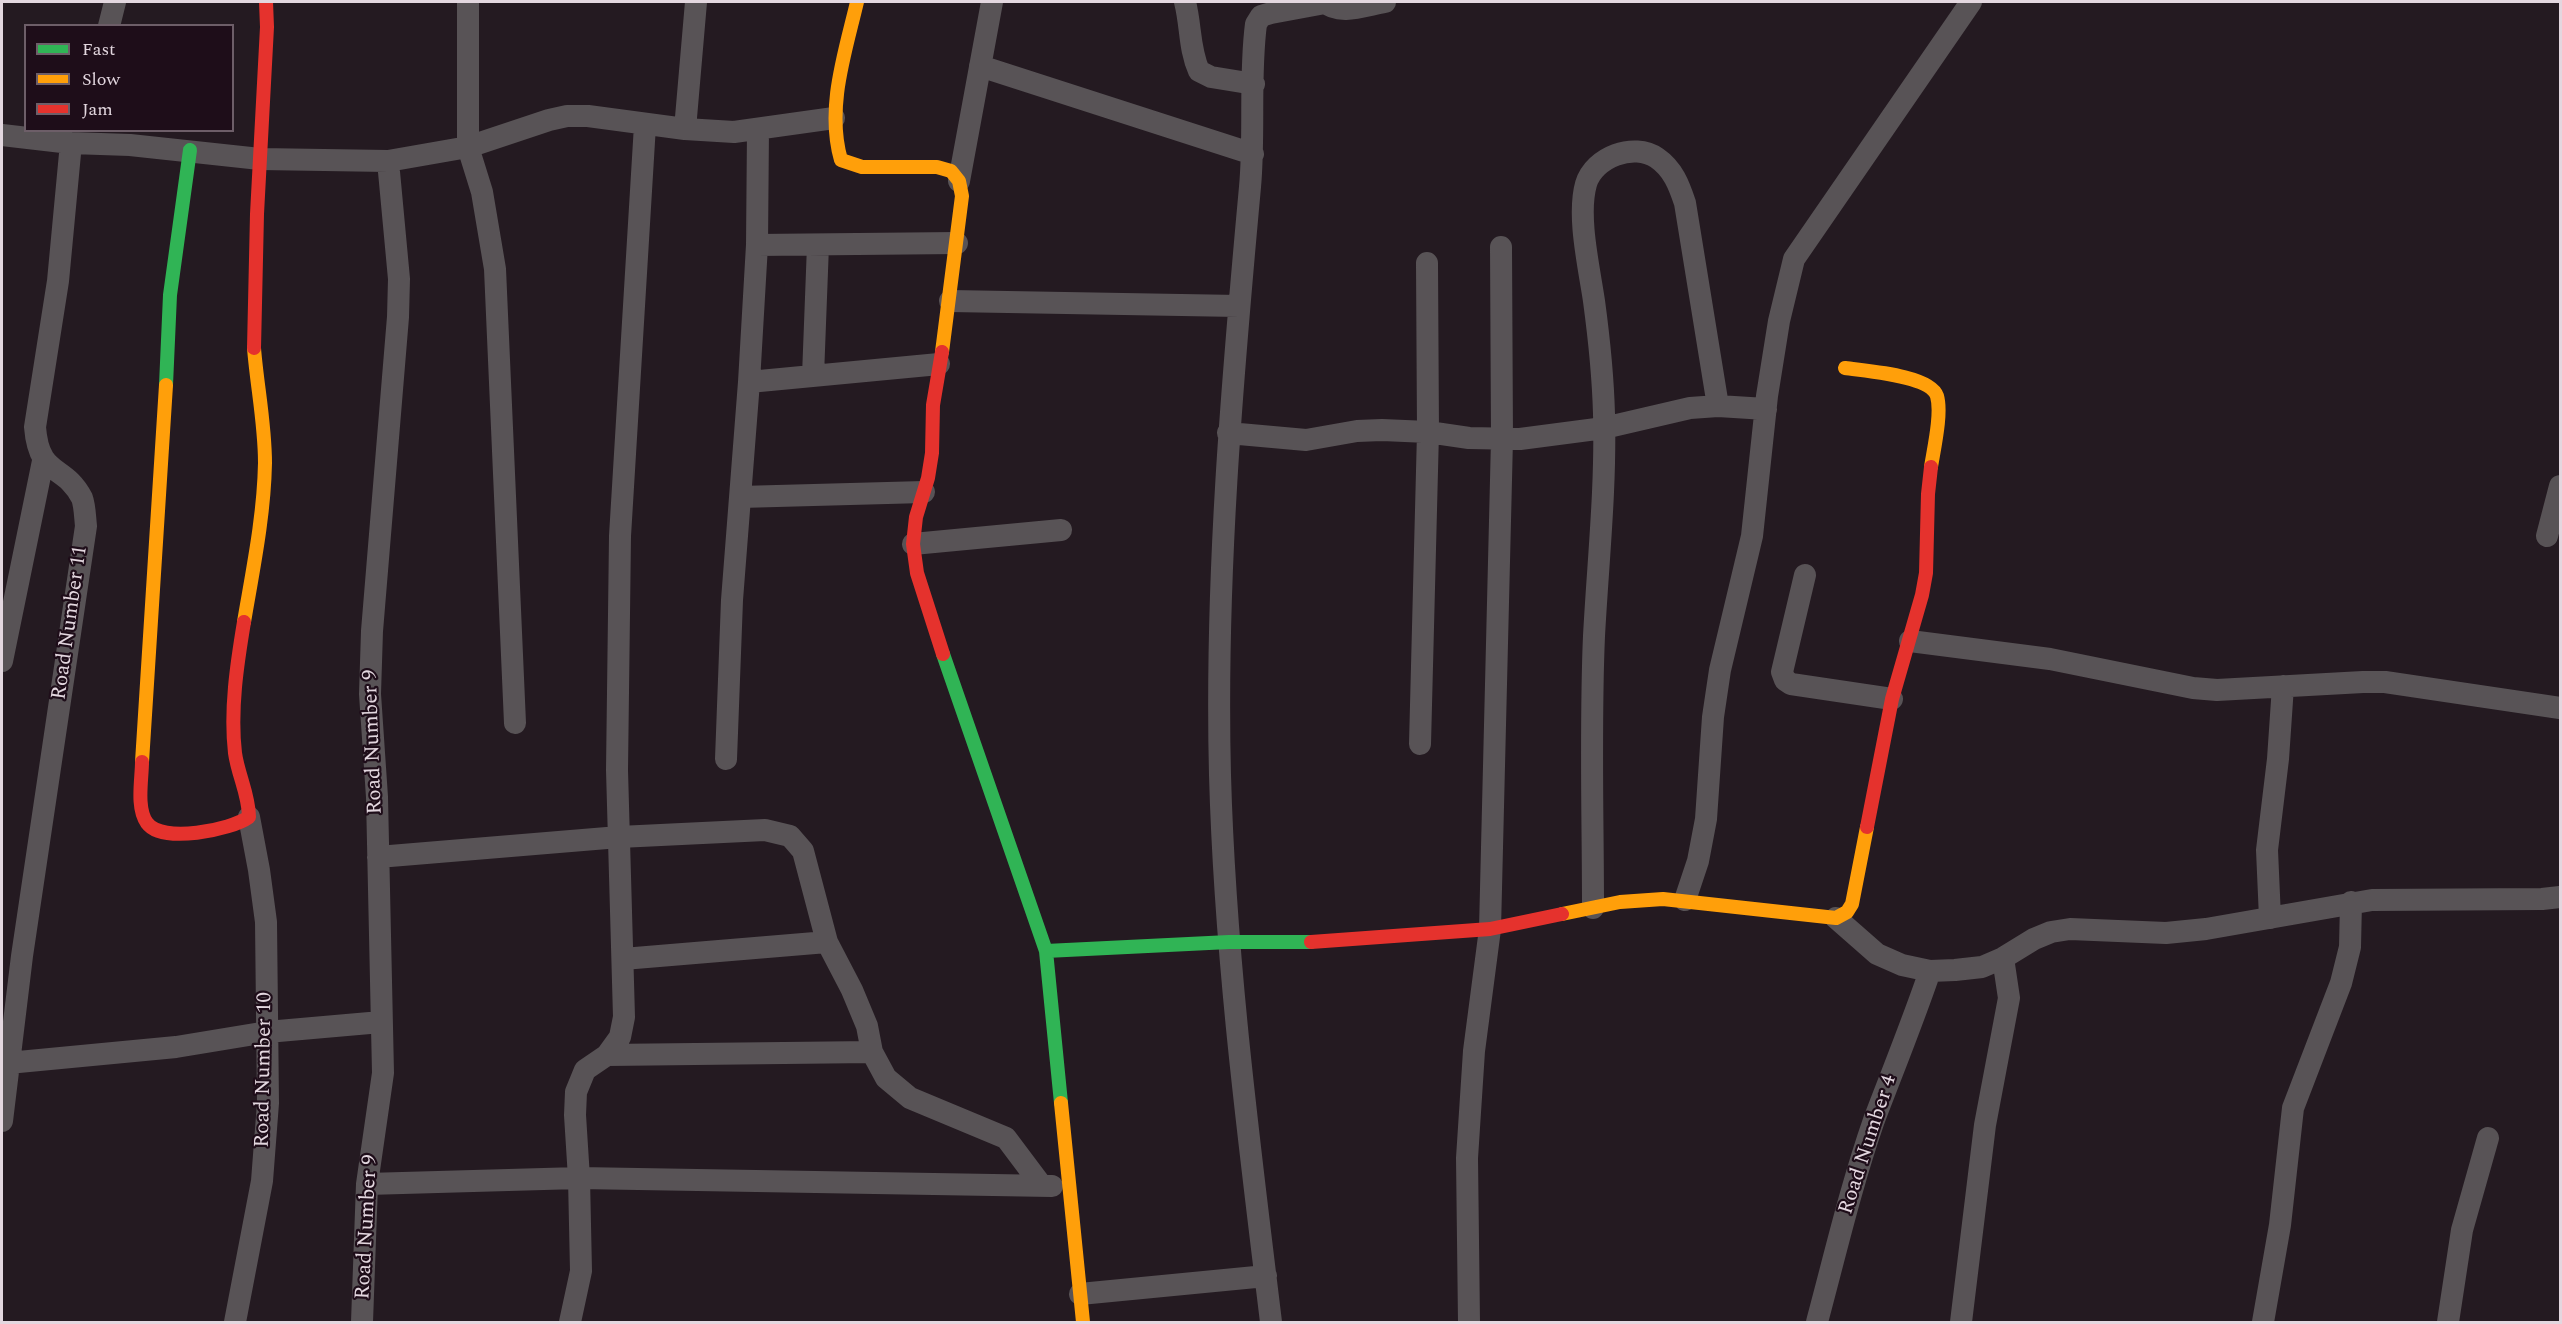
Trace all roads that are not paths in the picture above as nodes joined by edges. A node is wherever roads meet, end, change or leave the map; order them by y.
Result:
1 (115, 2) edge
2 (266, 2) edge
3 (468, 2) edge
4 (696, 2) edge
5 (857, 2) edge
6 (992, 2) edge
7 (1185, 2) edge
8 (1325, 2) edge
9 (1385, 2) edge
10 (1971, 2) edge
11 (110, 24) edge
12 (980, 66) junction
13 (1254, 84) junction
14 (834, 118) junction
15 (645, 125) junction
16 (685, 129) junction
17 (758, 130) junction
18 (2, 135) edge
19 (79, 139) edge
20 (468, 147) junction
21 (190, 150) junction
22 (1253, 154) junction
23 (260, 159) junction
24 (388, 161) junction
25 (959, 181) junction
26 (957, 243) junction
27 (757, 245) junction
28 (818, 245) junction
29 (1501, 247) dead end
30 (1427, 262) dead end
31 (950, 301) junction
32 (1239, 306) junction
33 (939, 364) junction
34 (1845, 368) dead end
35 (813, 376) junction
36 (749, 382) junction
37 (1718, 406) junction
38 (1766, 409) junction
39 (1604, 428) junction
40 (1428, 432) junction
41 (1228, 433) junction
42 (1502, 439) junction
43 (43, 461) junction
44 (2560, 486) edge
45 (924, 492) junction
46 (740, 497) junction
47 (1061, 530) dead end
48 (2547, 536) dead end
49 (913, 544) junction
50 (1804, 575) dead end
51 (1910, 641) junction
52 (2, 661) edge
53 (2283, 686) junction
54 (1892, 699) junction
55 (2560, 708) edge
56 (515, 723) dead end
57 (1420, 744) dead end
58 (726, 759) dead end
59 (249, 817) junction
60 (619, 837) junction
61 (378, 857) junction
62 (2560, 897) edge
63 (1685, 900) junction
64 (2351, 902) junction
65 (1593, 908) junction
66 (1836, 918) junction
67 (2270, 918) junction
68 (1490, 929) junction
69 (826, 942) junction
70 (1229, 942) junction
71 (1046, 951) junction
72 (2003, 958) junction
73 (623, 959) junction
74 (1930, 971) junction
75 (381, 1022) junction
76 (267, 1032) junction
77 (872, 1052) junction
78 (607, 1055) junction
79 (8, 1064) junction
80 (2, 1121) edge
81 (2488, 1138) dead end
82 (579, 1178) junction
83 (367, 1184) junction
84 (1042, 1186) junction
85 (1070, 1186) junction
86 (1266, 1276) junction
87 (1080, 1294) junction
88 (235, 1323) edge
89 (362, 1323) edge
90 (570, 1323) edge
91 (1083, 1323) edge
92 (1271, 1323) edge
93 (1469, 1323) edge
94 (1817, 1323) edge
95 (1961, 1323) edge
96 (2263, 1323) edge
97 (2448, 1323) edge

1 - 11 street
2 - 23 street
3 - 20 street
4 - 16 street
5 - 14 street
6 - 12 street
7 - 13 street
8 - 9 street
8 - 13 street
10 - 38 street
12 - 22 street
12 - 25 street
13 - 22 street
14 - 17 street
14 - 25 street
15 - 16 street
15 - 20 street
15 - 60 street
16 - 17 street
17 - 27 street
18 - 19 street
19 - 21 street
19 - 43 street
20 - 24 street
20 - 56 street
21 - 23 street
21 - 59 street
22 - 32 street
23 - 24 street
23 - 59 street
24 - 61 street, Road Number 9
25 - 26 street
26 - 28 street
26 - 31 street
27 - 28 street
27 - 36 street
28 - 35 street
29 - 42 street
30 - 40 street
31 - 32 street
31 - 33 street
32 - 41 street
33 - 35 street
33 - 45 street
34 - 51 street
35 - 36 street
36 - 46 street
37 - 38 street
37 - 39 street
37 - 39 street
38 - 63 street
39 - 42 street
39 - 65 street
40 - 41 street
40 - 42 street
40 - 57 street
41 - 70 street
42 - 68 street
43 - 52 street
43 - 79 street, Road Number 11
44 - 48 street
45 - 46 street
45 - 49 street
46 - 58 street
47 - 49 street
49 - 71 street
50 - 54 street
51 - 53 street
51 - 54 street
53 - 55 street
53 - 67 street
54 - 66 street
59 - 76 street, Road Number 10
60 - 61 street
60 - 69 street
60 - 73 street
61 - 75 street, Road Number 9
62 - 64 street
63 - 65 street
63 - 66 street
64 - 67 street
64 - 96 street
65 - 68 street
66 - 74 street
67 - 72 street
68 - 70 street
68 - 93 street
69 - 73 street
69 - 77 street
70 - 71 street
70 - 86 street
71 - 85 street
72 - 74 street
72 - 95 street
73 - 78 street
74 - 94 street, Road Number 4
75 - 76 street
75 - 83 street, Road Number 9
76 - 79 street
76 - 88 street, Road Number 10
77 - 78 street
77 - 84 street
78 - 82 street
79 - 80 street, Road Number 11
81 - 97 street
82 - 83 street
82 - 84 street
82 - 90 street
83 - 89 street, Road Number 9
84 - 85 street
85 - 87 street
86 - 87 street
86 - 92 street
87 - 91 street

